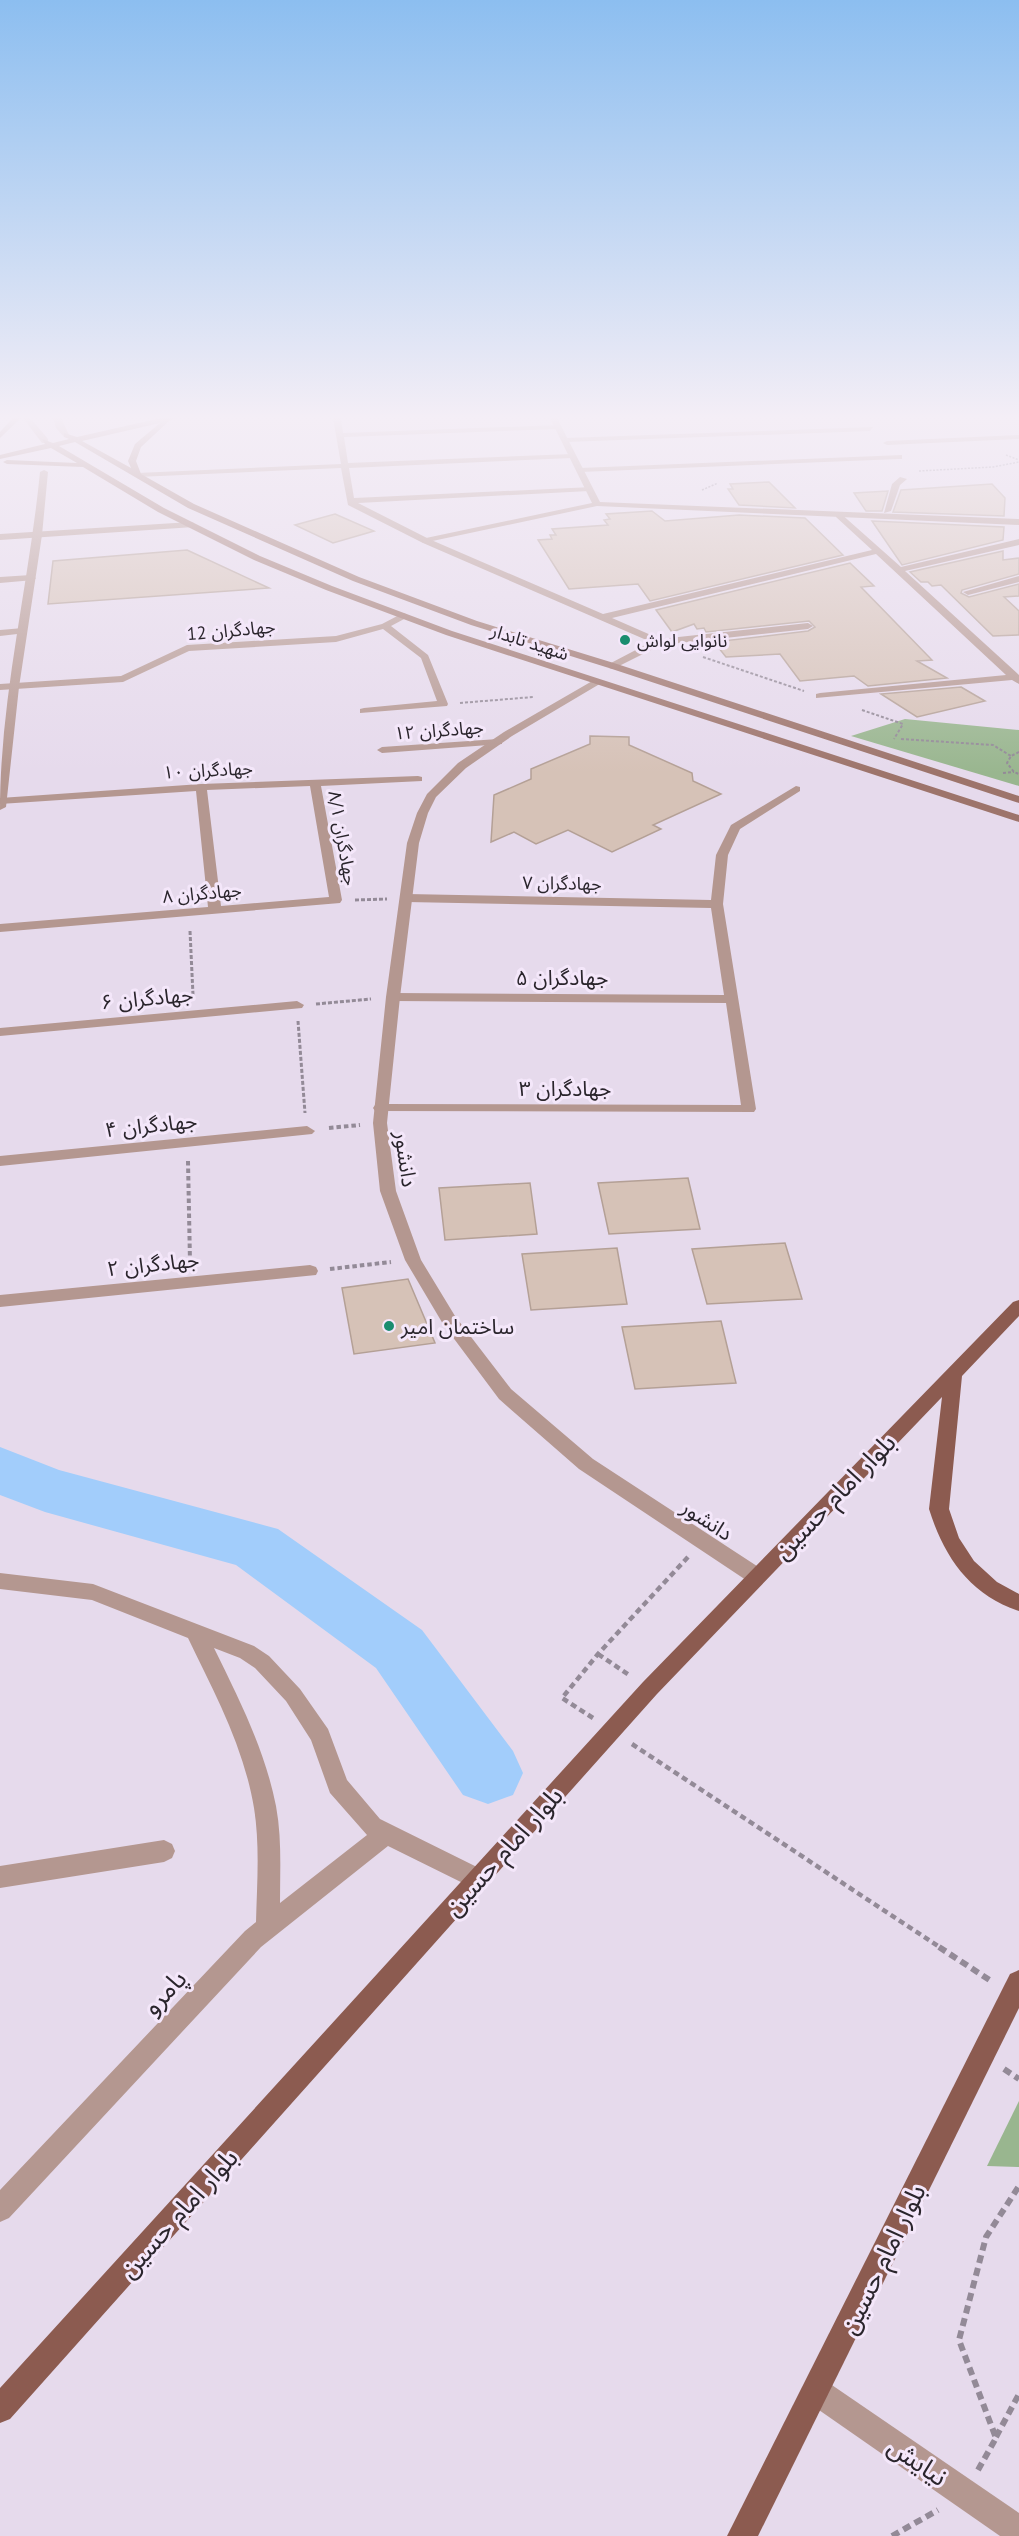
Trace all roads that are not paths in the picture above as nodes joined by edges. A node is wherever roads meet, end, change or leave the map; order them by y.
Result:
1 (38, 536) edge
2 (214, 536) edge
3 (260, 536) edge
4 (416, 536) edge
5 (448, 536) edge
6 (863, 536) edge
7 (426, 541) junction
8 (1019, 542) edge
9 (879, 551) junction
10 (976, 563) dead end
11 (954, 568) dead end
12 (900, 570) junction
13 (31, 578) junction
14 (1019, 579) edge
15 (0, 580) edge
16 (968, 591) dead end
17 (403, 616) junction
18 (604, 617) junction
19 (385, 626) junction
20 (808, 626) dead end
21 (23, 631) junction
22 (0, 633) edge
23 (659, 642) junction
24 (1019, 662) edge
25 (613, 666) junction
26 (1003, 666) junction
27 (1017, 679) edge
28 (598, 682) junction
29 (0, 687) edge
30 (14, 687) junction
31 (820, 696) road end
32 (364, 711) dead end
33 (498, 742) junction
34 (860, 748) junction
35 (382, 750) dead end
36 (842, 761) junction
37 (418, 778) dead end
38 (315, 782) junction
39 (201, 787) junction
40 (796, 789) dead end
41 (1019, 800) edge
42 (0, 801) edge
43 (0, 807) edge
44 (1019, 819) edge
45 (406, 898) junction
46 (336, 900) joint
47 (717, 904) junction
48 (215, 910) junction
49 (0, 928) edge
50 (393, 997) junction
51 (731, 999) junction
52 (297, 1005) road end
53 (0, 1032) edge
54 (380, 1115) junction
55 (307, 1131) road end
56 (0, 1161) edge
57 (310, 1271) road end
58 (0, 1301) edge
59 (1019, 1306) edge
60 (953, 1374) junction
61 (756, 1576) junction
62 (0, 1581) edge
63 (1019, 1603) edge
64 (195, 1630) junction
65 (386, 1833) junction
66 (164, 1851) dead end
67 (0, 1877) edge
68 (477, 1879) junction
69 (268, 1927) junction
70 (1009, 1984) edge
71 (0, 2209) edge
72 (816, 2391) junction
73 (0, 2409) edge
74 (1019, 2531) edge
75 (742, 2536) edge

1 - 13 street
2 - 17 main road, شهید تابدار
3 - 25 main road, شهید تابدار
4 - 7 street
5 - 7 street
6 - 9 street
7 - 18 street
8 - 12 street
9 - 12 street
9 - 18 street
10 - 11 street
12 - 26 street
13 - 15 street
13 - 21 street
14 - 16 street
17 - 19 street
17 - 28 main road, شهید تابدار
18 - 23 street
19 - 30 street, جهادگران 12
19 - 32 street, جهادگران ۱۲
20 - 23 street
21 - 22 street
21 - 30 street
23 - 25 street
24 - 26 street
25 - 34 main road, شهید تابدار
26 - 27 street
27 - 31 street
28 - 33 street, دانشور
28 - 36 main road, شهید تابدار
29 - 30 street, جهادگران 12
30 - 42 street
33 - 35 street, جهادگران ۱۲
33 - 45 street, دانشور
34 - 36 main road
34 - 41 main road, شهید تابدار
36 - 44 main road, شهید تابدار
37 - 38 street, جهادگران ۱۰
38 - 39 street, جهادگران ۱۰
38 - 46 street, جهادگران ۸/۱
39 - 42 street, جهادگران ۱۰
39 - 48 street
40 - 47 street
42 - 43 street
45 - 47 street, جهادگران ۷
45 - 50 street, دانشور
46 - 48 street, جهادگران ۸
47 - 51 street
48 - 49 street, جهادگران ۸
50 - 51 street, جهادگران ۵
50 - 54 street, دانشور
51 - 54 street, جهادگران ۳
52 - 53 street, جهادگران ۶
54 - 61 street, دانشور
55 - 56 street, جهادگران ۴
57 - 58 street, جهادگران ۲
59 - 60 main road, بلوار امام حسین
60 - 61 main road, بلوار امام حسین
60 - 63 main road
61 - 68 main road, بلوار امام حسین
62 - 64 street
64 - 65 street
64 - 69 street
65 - 68 street
65 - 69 street, پامرو
66 - 67 street
68 - 73 main road, بلوار امام حسین
69 - 71 street, پامرو
70 - 72 main road, بلوار امام حسین
72 - 74 street, نیایش
72 - 75 main road, بلوار امام حسین

